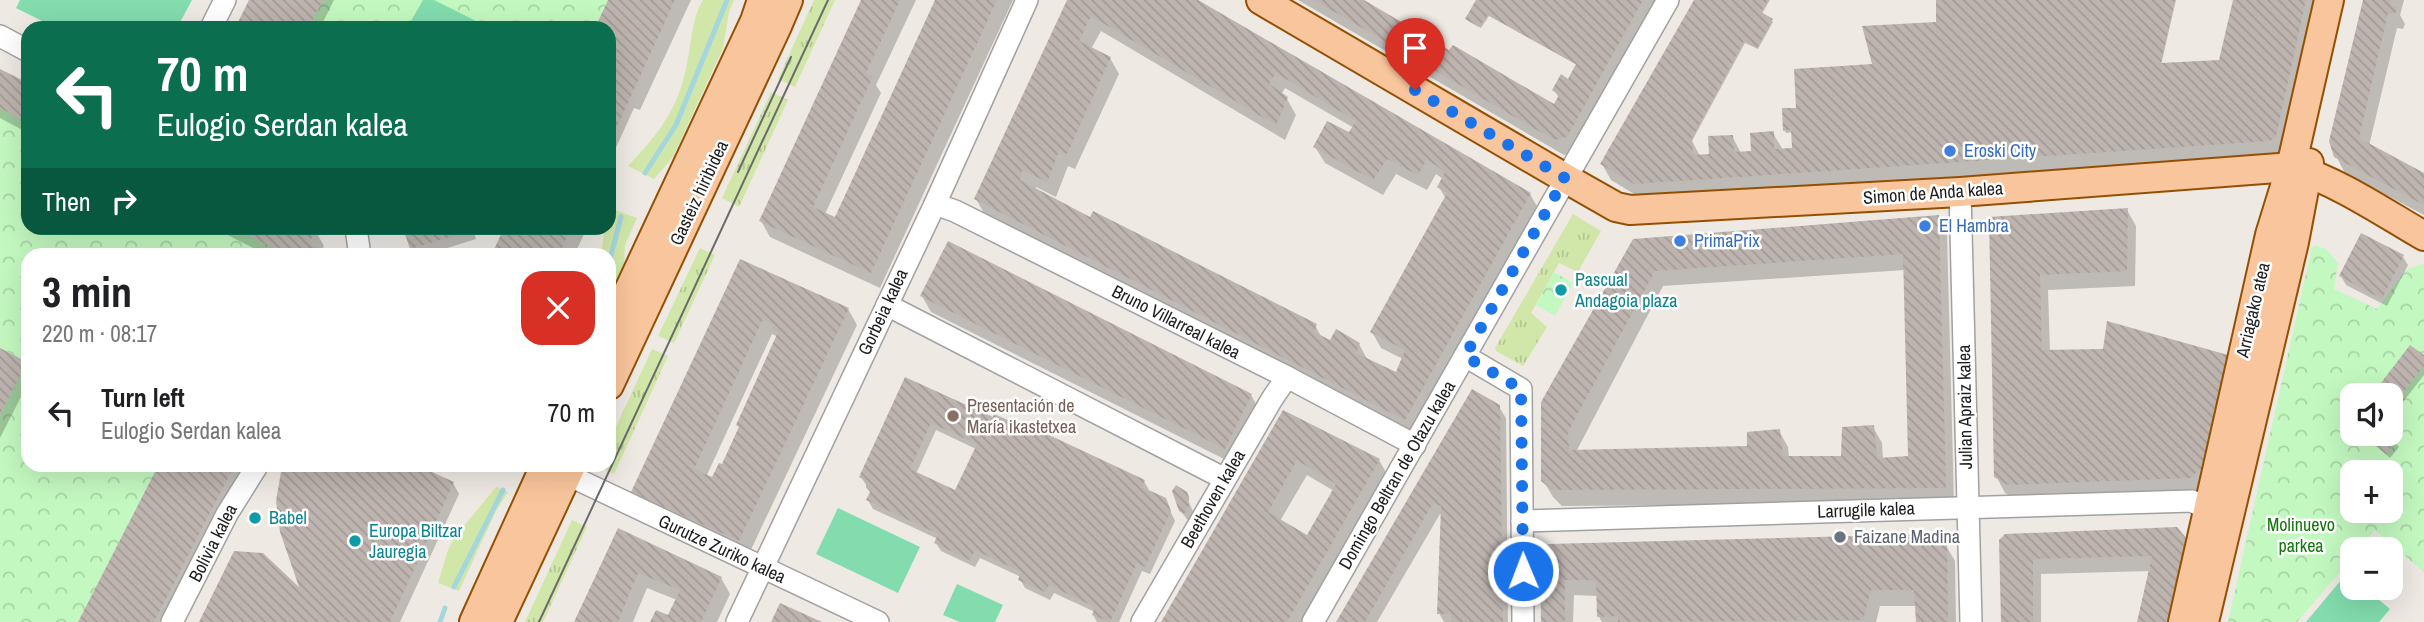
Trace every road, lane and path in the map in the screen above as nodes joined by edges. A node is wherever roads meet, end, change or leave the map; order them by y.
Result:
1 (225, 0) edge
2 (762, 0) edge
3 (788, 0) edge
4 (1027, 0) edge
5 (1261, 0) edge
6 (1668, 0) edge
7 (2329, 0) edge
8 (2347, 0) edge
9 (214, 21) edge
10 (0, 36) edge
11 (21, 47) edge
12 (2299, 170) junction
13 (1565, 178) junction
14 (1960, 192) junction
15 (935, 204) junction
16 (2424, 236) edge
17 (887, 305) junction
18 (616, 318) edge
19 (1465, 356) junction
20 (616, 370) edge
21 (1287, 377) junction
22 (1415, 445) junction
23 (253, 472) edge
24 (559, 472) edge
25 (559, 472) edge
26 (569, 472) edge
27 (1225, 479) junction
28 (1967, 507) junction
29 (2208, 510) junction
30 (1522, 521) junction
31 (762, 568) junction
32 (172, 622) edge
33 (474, 622) edge
34 (498, 622) edge
35 (737, 622) edge
36 (878, 622) edge
37 (1142, 622) edge
38 (1313, 622) edge
39 (1523, 622) edge
40 (1971, 622) edge
41 (2183, 622) edge
42 (2204, 622) edge

1 - 9 street
2 - 18 main road, Gasteiz hiribidea
3 - 20 main road, Gasteiz hiribidea
4 - 15 street, Gorbeia kalea
5 - 13 main road, Simon de Anda kalea
6 - 13 street, Domingo Beltran de Otazu kalea
7 - 12 main road, Arriagako atea
8 - 12 main road, Arriagako atea
10 - 11 street
12 - 14 main road, Simon de Anda kalea
12 - 16 main road
12 - 29 main road, Arriagako atea
12 - 42 main road, Arriagako atea
13 - 14 main road, Simon de Anda kalea
13 - 19 street, Domingo Beltran de Otazu kalea
14 - 28 street, Julian Apraiz kalea
15 - 17 street, Gorbeia kalea
15 - 21 street, Bruno Villarreal kalea
17 - 27 street
17 - 31 street, Gorbeia kalea
19 - 22 street, Domingo Beltran de Otazu kalea
19 - 30 street
21 - 22 street, Bruno Villarreal kalea
21 - 27 street, Beethoven kalea
22 - 38 street, Domingo Beltran de Otazu kalea
23 - 32 street, Bolivia kalea
24 - 33 main road
25 - 34 main road
26 - 31 street, Gurutze Zuriko kalea
27 - 37 street, Beethoven kalea
28 - 29 street, Larrugile kalea
28 - 30 street, Larrugile kalea
28 - 40 street, Julian Apraiz kalea
29 - 41 main road, Arriagako atea
30 - 39 street
31 - 35 street, Gorbeia kalea
31 - 36 street, Gurutze Zuriko kalea

